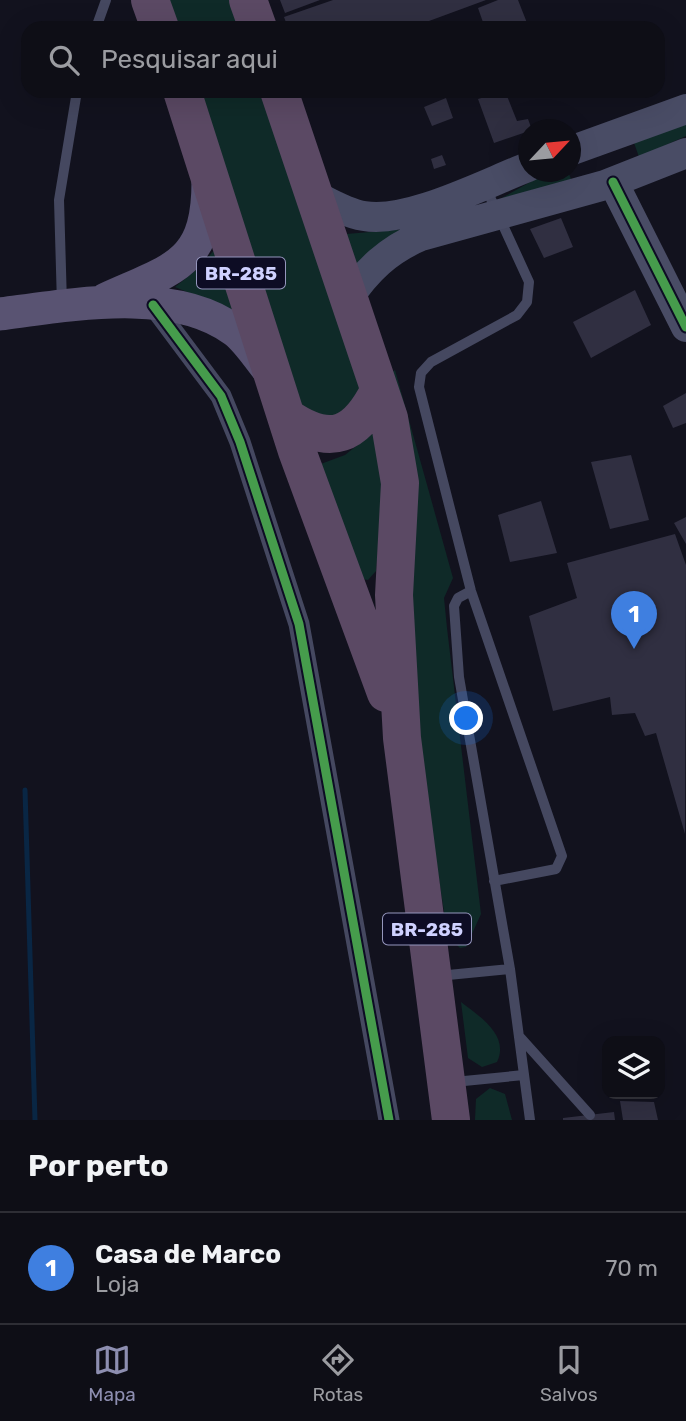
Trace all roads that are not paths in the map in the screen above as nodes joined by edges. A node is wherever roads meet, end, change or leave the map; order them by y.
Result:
1 (106, 0) edge
2 (150, 0) edge
3 (248, 0) edge
4 (98, 21) edge
5 (158, 21) edge
6 (256, 21) edge
7 (76, 98) edge
8 (184, 98) edge
9 (281, 98) edge
10 (686, 109) edge
11 (587, 144) edge
12 (686, 153) edge
13 (209, 169) junction
14 (518, 171) edge
15 (613, 182) junction
16 (484, 184) junction
17 (314, 195) junction
18 (497, 215) junction
19 (104, 300) junction
20 (347, 300) junction
21 (153, 305) junction
22 (62, 306) junction
23 (0, 314) edge
24 (686, 327) edge
25 (273, 377) junction
26 (379, 391) junction
27 (288, 418) junction
28 (471, 591) junction
29 (402, 738) junction
30 (494, 881) junction
31 (510, 969) junction
32 (433, 976) junction
33 (519, 1036) junction
34 (524, 1075) junction
35 (449, 1102) edge
36 (590, 1115) dead end
37 (388, 1120) edge
38 (530, 1120) edge

1 - 4 lane
2 - 5 highway
3 - 6 highway
7 - 22 lane
8 - 13 highway, BR-285
9 - 17 highway, BR-285
10 - 11 main road
11 - 15 main road
12 - 15 main road
13 - 19 main road
13 - 25 highway, BR-285
14 - 16 main road
15 - 18 main road
15 - 24 main road
16 - 17 main road
16 - 18 lane
17 - 20 highway, BR-285
18 - 20 main road
18 - 28 lane
19 - 21 main road
19 - 22 main road
20 - 26 highway, BR-285
21 - 25 main road
21 - 37 street
22 - 23 main road
25 - 27 highway, BR-285
26 - 27 highway
26 - 29 highway, BR-285
27 - 29 highway, BR-285
28 - 30 lane
28 - 30 lane
29 - 32 highway, BR-285
30 - 31 lane
31 - 32 lane
31 - 33 lane
32 - 35 highway, BR-285
33 - 34 lane
33 - 36 lane
34 - 35 lane
34 - 38 lane

